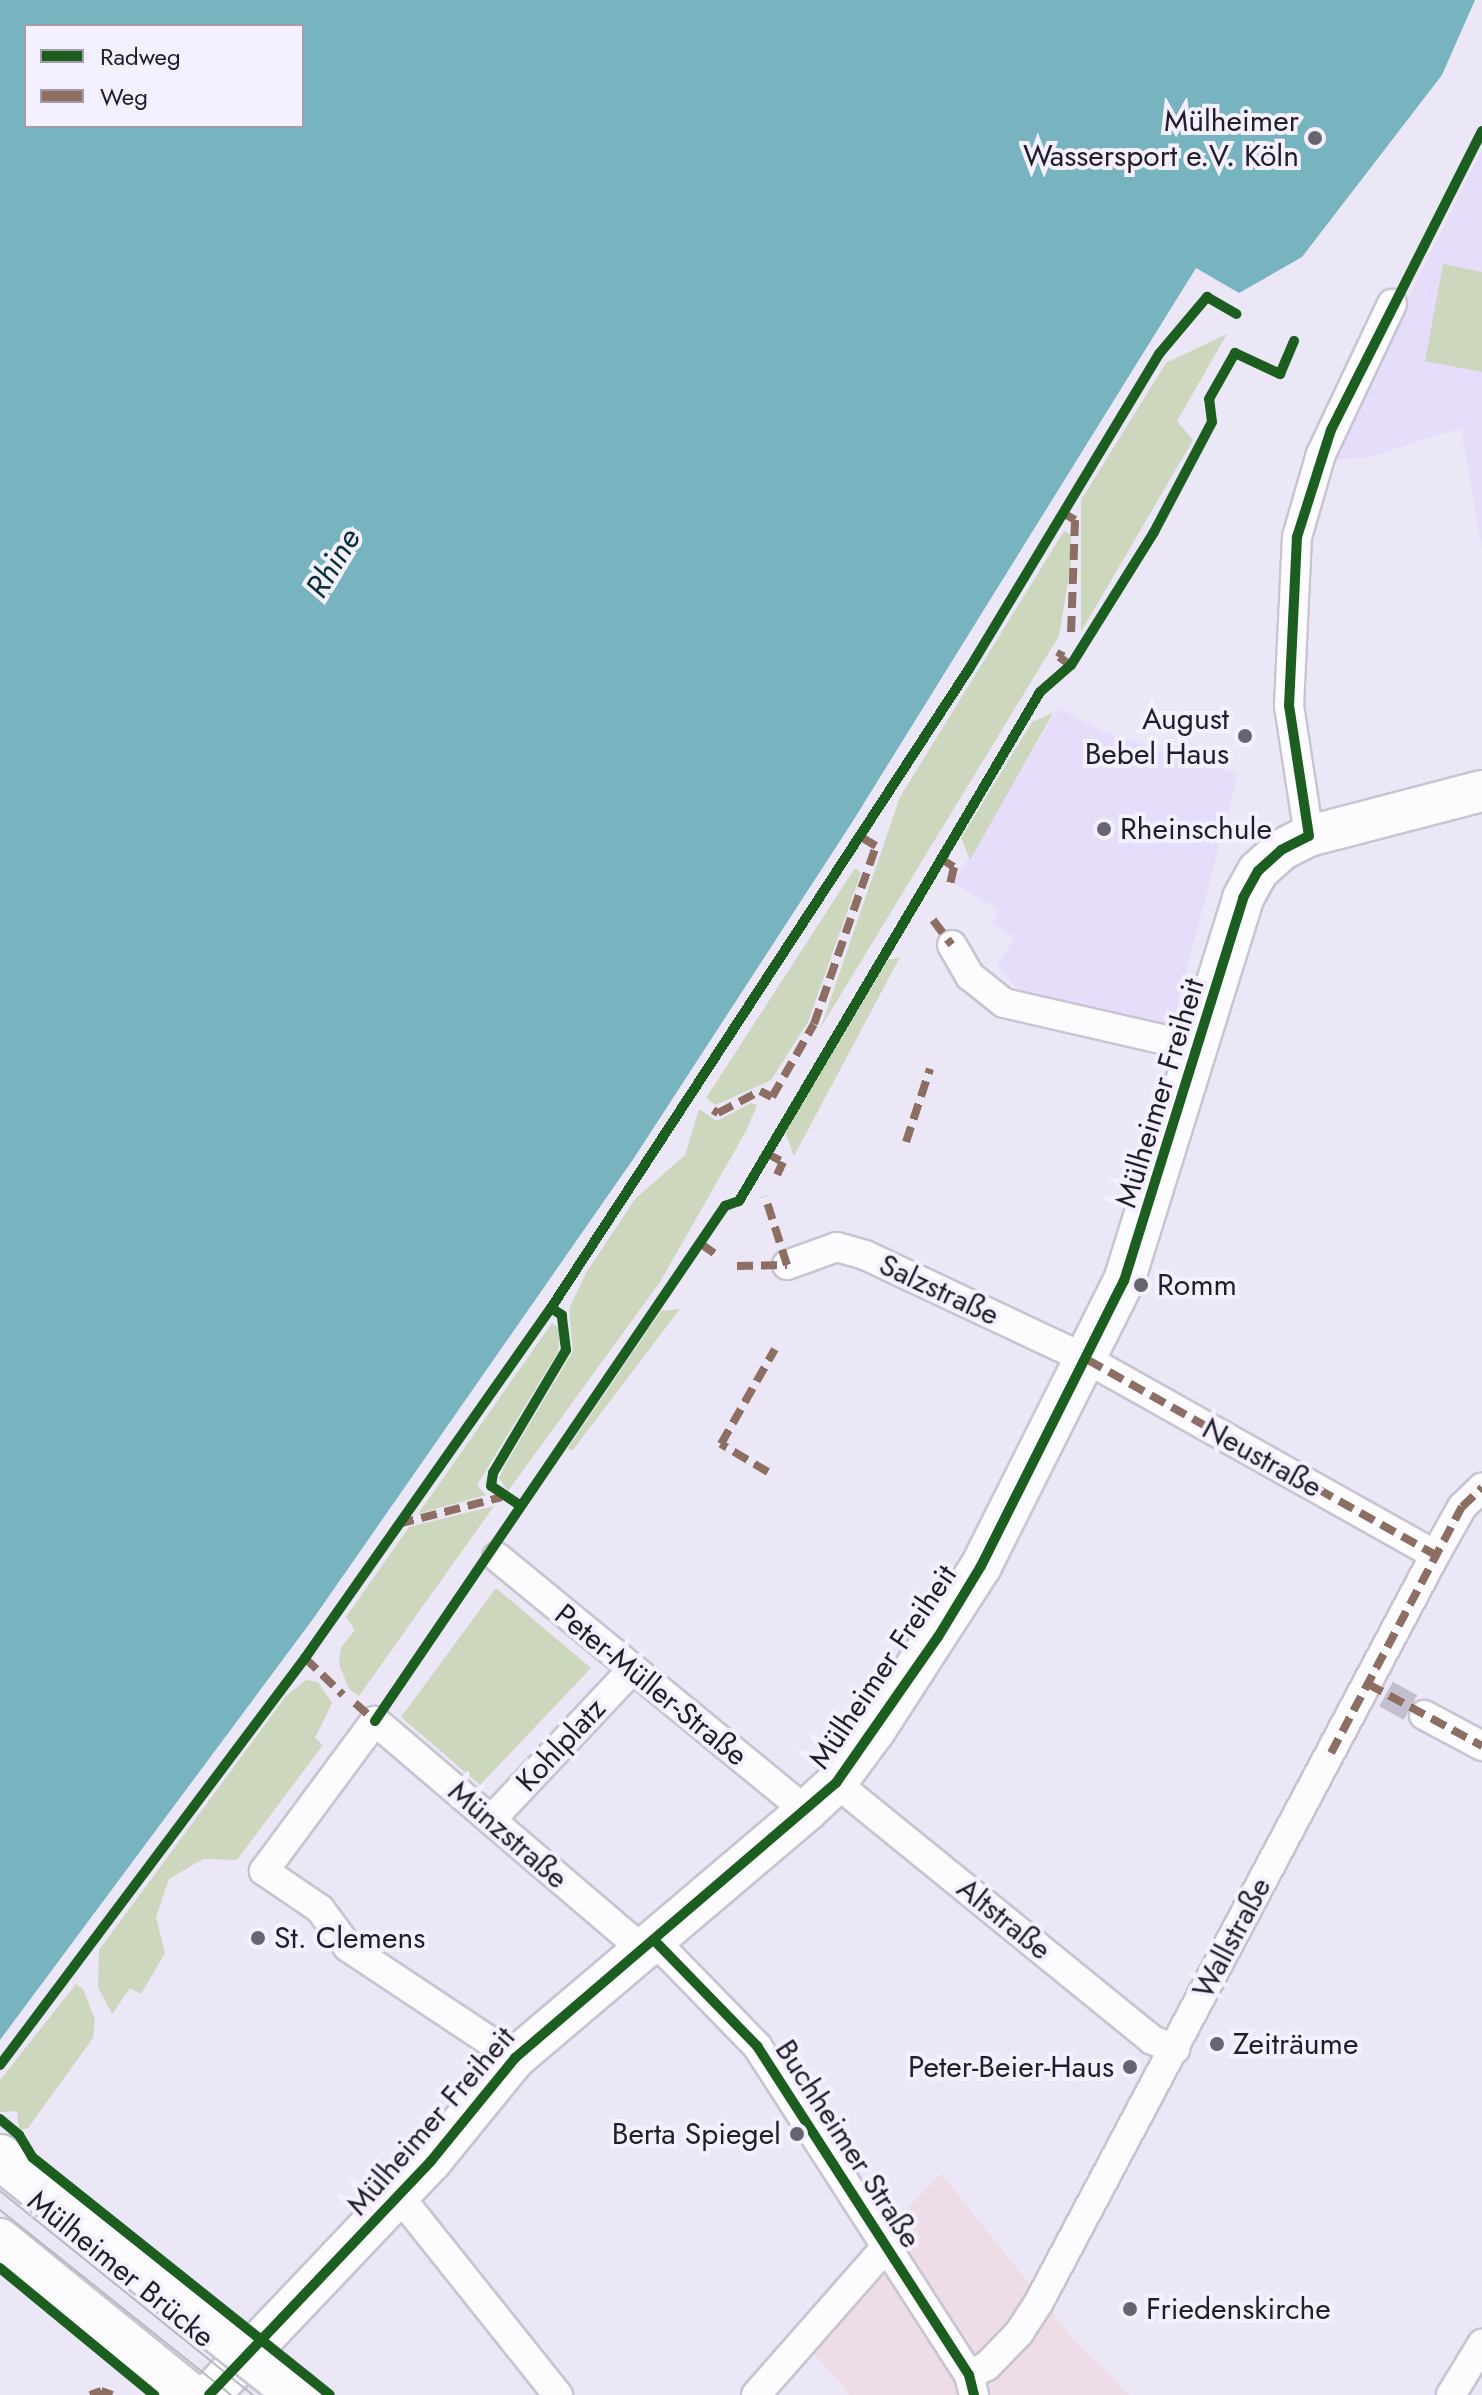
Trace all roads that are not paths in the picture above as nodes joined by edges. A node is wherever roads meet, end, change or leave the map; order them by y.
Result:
1 (1392, 304) dead end
2 (1482, 791) edge
3 (1309, 836) junction
4 (952, 945) dead end
5 (1200, 1048) junction
6 (787, 1265) dead end
7 (1088, 1360) junction
8 (1482, 1488) edge
9 (1435, 1555) junction
10 (497, 1557) dead end
11 (631, 1671) junction
12 (1424, 1715) tunnel mouth
13 (1482, 1746) edge
14 (836, 1783) junction
15 (806, 1811) junction
16 (491, 1820) junction
17 (648, 1944) junction
18 (1175, 2049) junction
19 (515, 2058) junction
20 (0, 2157) edge
21 (0, 2172) edge
22 (399, 2196) junction
23 (0, 2239) edge
24 (886, 2247) junction
25 (1482, 2344) edge
26 (972, 2385) edge
27 (192, 2395) edge
28 (209, 2395) edge
29 (279, 2395) edge
30 (299, 2395) edge
31 (558, 2395) edge
32 (756, 2395) edge
33 (1451, 2395) edge

1 - 3 street
2 - 3 street, Mülheimer Freiheit
3 - 5 street, Mülheimer Freiheit
4 - 5 street
5 - 7 street, Mülheimer Freiheit
6 - 7 street, Salzstraße
7 - 9 street, Neustraße
7 - 14 street, Mülheimer Freiheit
8 - 9 street, Wallstraße
9 - 18 street, Wallstraße
10 - 11 street, Peter-Müller-Straße
11 - 15 street, Peter-Müller-Straße
11 - 16 street, Kohlplatz
12 - 13 street
14 - 15 street, Mülheimer Freiheit
14 - 18 street, Altstraße
15 - 17 street, Mülheimer Freiheit
16 - 17 street, Münzstraße
16 - 19 street, Münzstraße
17 - 19 street, Mülheimer Freiheit
17 - 24 street, Buchheimer Straße
18 - 26 street, Wallstraße
19 - 22 street, Mülheimer Freiheit
20 - 30 main road, Mülheimer Brücke, bridge
21 - 29 main road, Mülheimer Brücke
22 - 28 street, Mülheimer Freiheit
22 - 31 street
23 - 27 street, Mülheimer Brücke
24 - 26 street, Buchheimer Straße
24 - 32 street
25 - 33 street

